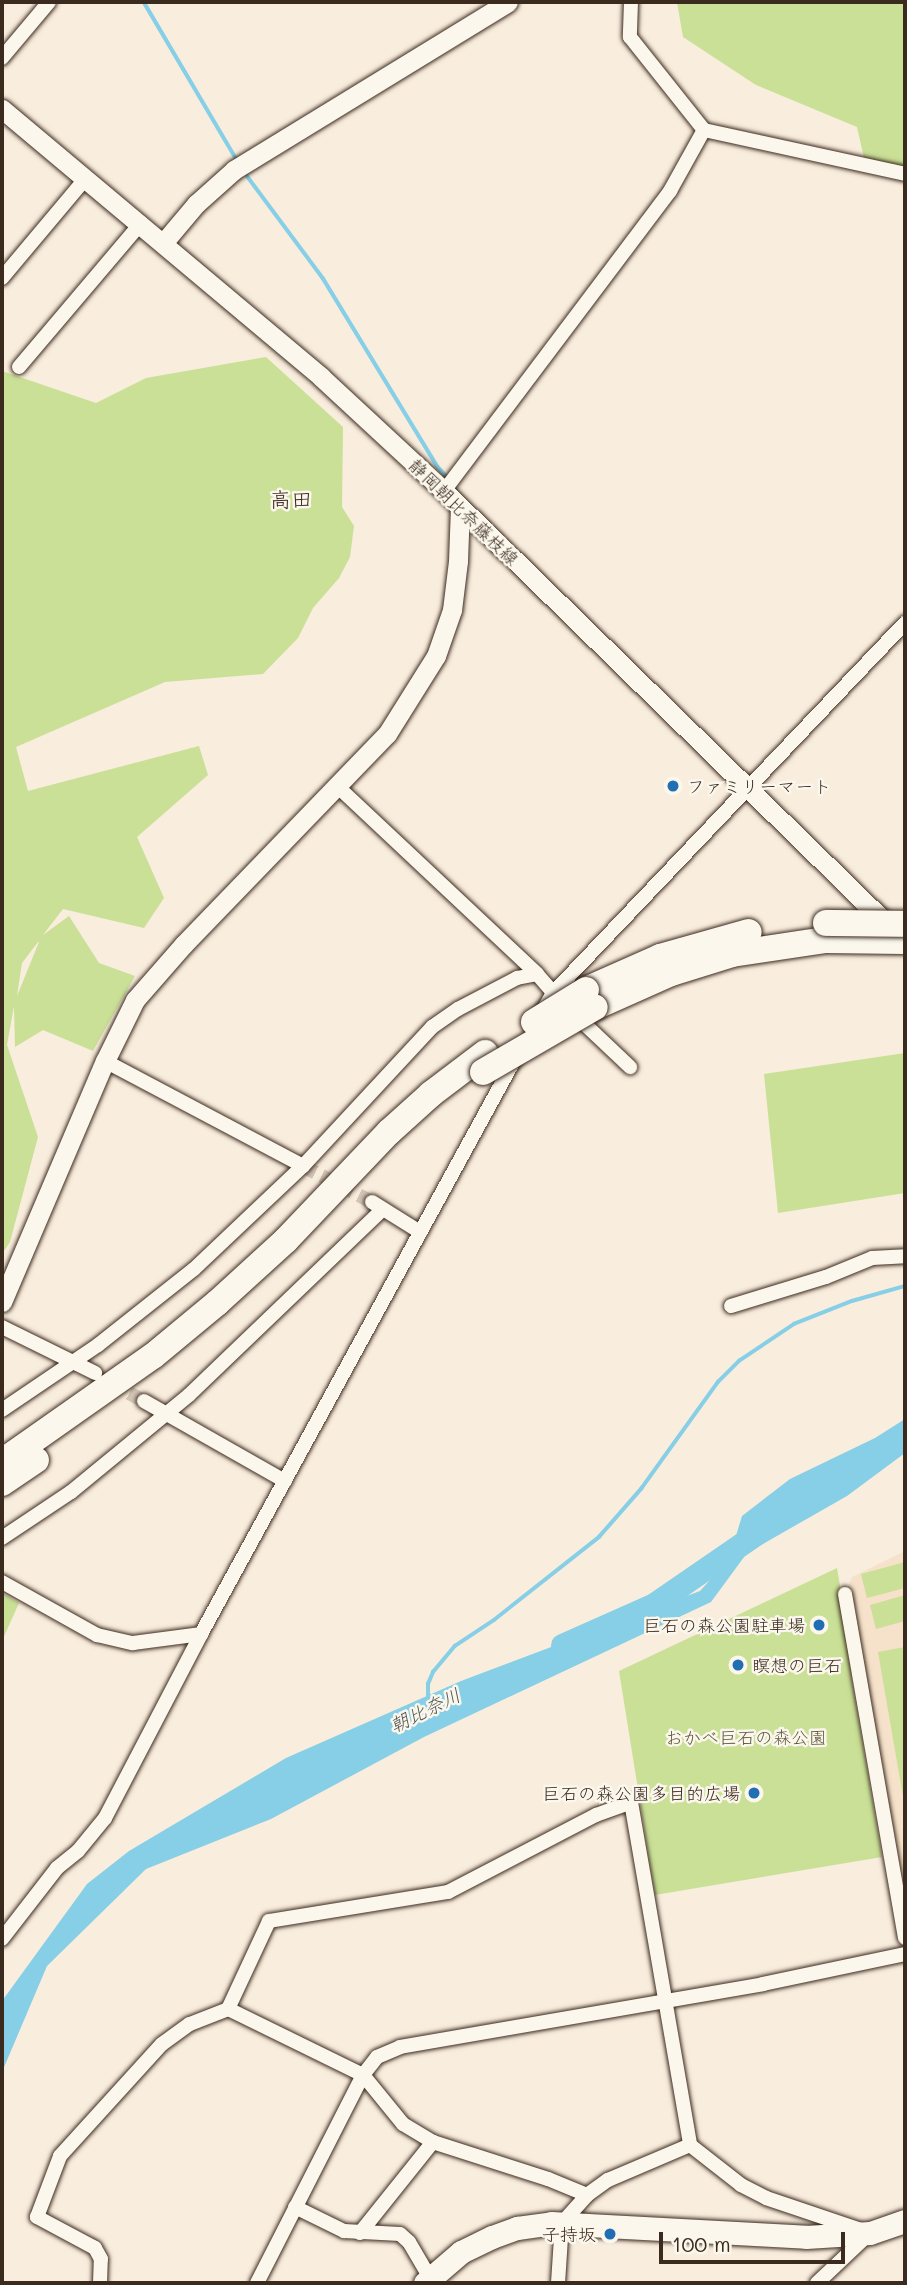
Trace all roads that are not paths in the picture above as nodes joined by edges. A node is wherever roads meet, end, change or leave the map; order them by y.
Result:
1 (49, 2) edge
2 (508, 2) edge
3 (631, 2) edge
4 (2, 58) edge
5 (2, 109) edge
6 (704, 130) junction
7 (905, 174) edge
8 (86, 178) junction
9 (141, 223) junction
10 (164, 242) junction
11 (2, 278) edge
12 (19, 367) dead end
13 (450, 484) junction
14 (460, 507) junction
15 (905, 622) edge
16 (336, 785) junction
17 (747, 786) junction
18 (903, 931) edge
19 (537, 974) junction
20 (552, 993) junction
21 (105, 1061) junction
22 (484, 1063) junction
23 (630, 1068) dead end
24 (303, 1166) junction
25 (420, 1232) junction
26 (905, 1256) edge
27 (2, 1302) edge
28 (731, 1306) dead end
29 (2, 1327) edge
30 (72, 1361) junction
31 (94, 1373) dead end
32 (144, 1401) tunnel mouth
33 (2, 1410) edge
34 (167, 1413) junction
35 (2, 1462) edge
36 (285, 1481) junction
37 (2, 1483) edge
38 (2, 1538) edge
39 (2, 1582) edge
40 (845, 1594) dead end
41 (201, 1634) junction
42 (905, 1938) edge
43 (2, 1939) edge
44 (905, 1954) edge
45 (664, 2000) junction
46 (228, 2009) junction
47 (363, 2075) junction
48 (433, 2142) junction
49 (690, 2145) junction
50 (587, 2195) junction
51 (295, 2207) junction
52 (905, 2221) edge
53 (562, 2223) junction
54 (360, 2233) junction
55 (870, 2233) junction
56 (428, 2281) edge
57 (100, 2283) edge
58 (257, 2283) edge
59 (558, 2283) edge
60 (817, 2283) edge

1 - 4 street
2 - 10 street
3 - 6 street
5 - 8 street, 静岡朝比奈藤枝線
6 - 7 street
6 - 13 street
8 - 9 street, 静岡朝比奈藤枝線
8 - 11 street
9 - 10 street, 静岡朝比奈藤枝線
9 - 12 street
10 - 13 street, 静岡朝比奈藤枝線
13 - 14 street, 静岡朝比奈藤枝線
14 - 16 street
14 - 17 street, 静岡朝比奈藤枝線
15 - 17 street
16 - 19 street
16 - 21 street
17 - 18 street, 静岡朝比奈藤枝線
17 - 20 street
18 - 22 highway, bridge
19 - 20 street
19 - 24 street
20 - 23 street
20 - 25 street
21 - 24 street
21 - 27 street
22 - 35 highway
22 - 37 highway
24 - 30 street
25 - 34 street
25 - 36 street
26 - 28 street
29 - 30 street
30 - 31 street
30 - 33 street
32 - 34 street
34 - 36 street
34 - 38 street
36 - 41 street
39 - 41 street
40 - 42 street
41 - 43 street
44 - 45 street
45 - 46 street
45 - 47 street
45 - 49 street
46 - 47 street
46 - 57 street
47 - 48 street
47 - 51 street
48 - 50 street
48 - 54 street
49 - 50 street
49 - 55 street
50 - 53 street
51 - 54 street
51 - 58 street
52 - 55 main road
53 - 55 main road
53 - 56 main road
53 - 59 street
54 - 56 street
55 - 60 street

